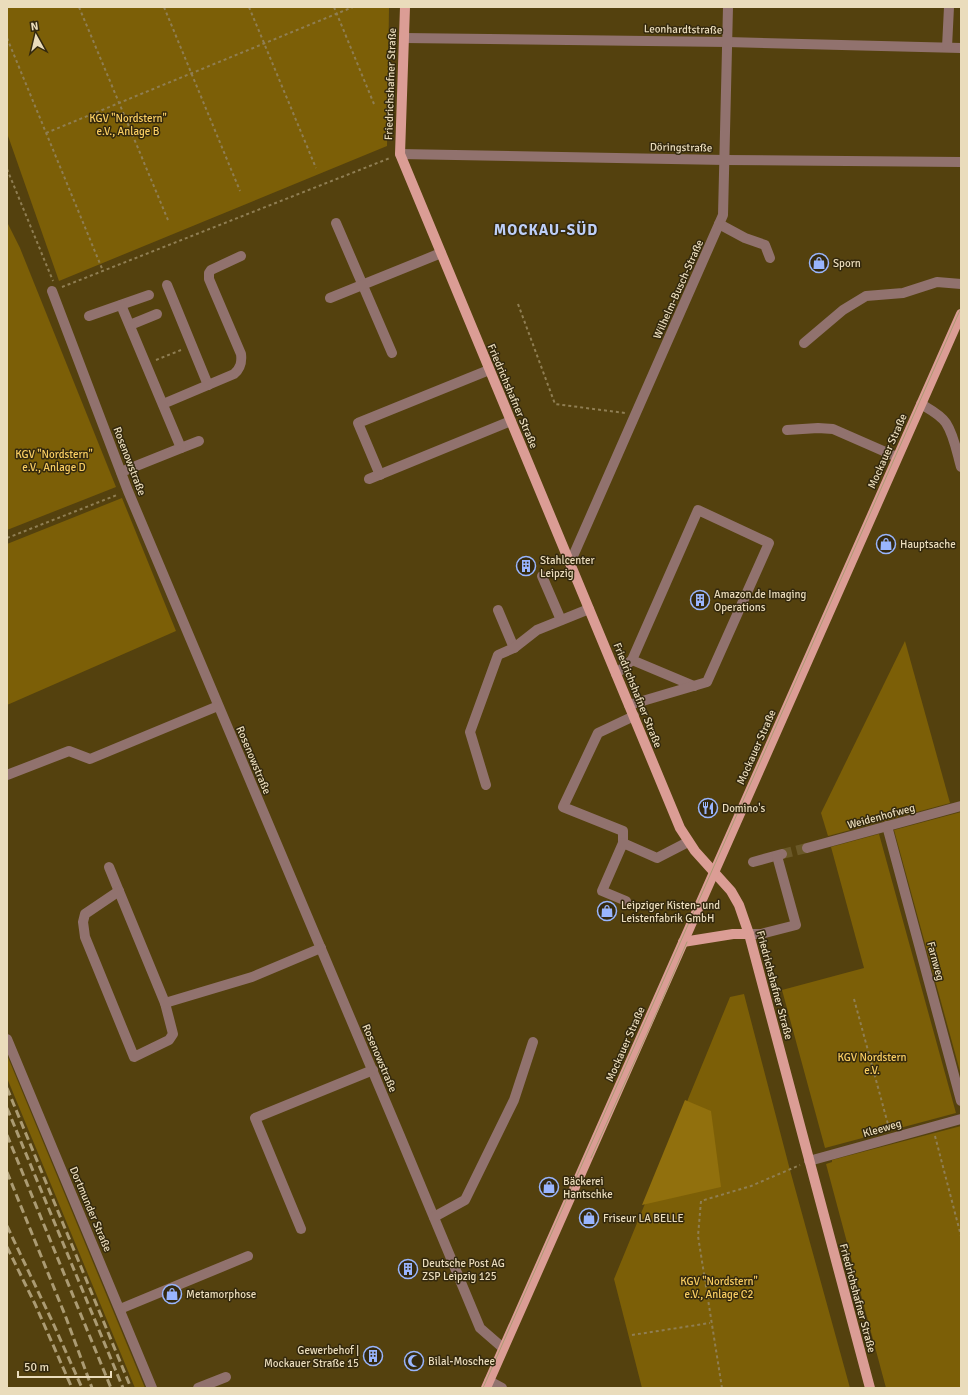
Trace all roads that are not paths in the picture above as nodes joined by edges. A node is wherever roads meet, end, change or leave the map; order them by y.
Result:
1 (405, 7) edge
2 (728, 7) edge
3 (949, 7) edge
4 (404, 38) junction
5 (727, 42) junction
6 (947, 47) junction
7 (961, 48) edge
8 (400, 154) junction
9 (725, 160) junction
10 (961, 162) edge
11 (336, 223) dead end
12 (720, 224) junction
13 (441, 253) junction
14 (241, 256) dead end
15 (770, 258) dead end
16 (363, 284) junction
17 (961, 284) edge
18 (167, 285) dead end
19 (52, 291) road end
20 (149, 295) dead end
21 (330, 298) dead end
22 (122, 305) junction
23 (157, 314) dead end
24 (961, 314) edge
25 (89, 316) dead end
26 (130, 325) junction
27 (804, 343) dead end
28 (392, 353) dead end
29 (489, 370) junction
30 (208, 385) junction
31 (163, 404) junction
32 (921, 404) junction
33 (511, 421) junction
34 (787, 430) dead end
35 (199, 441) dead end
36 (181, 448) junction
37 (897, 457) junction
38 (961, 467) edge
39 (121, 472) junction
40 (380, 475) junction
41 (369, 479) dead end
42 (570, 563) junction
43 (542, 576) dead end
44 (589, 608) junction
45 (498, 610) dead end
46 (561, 620) junction
47 (514, 648) junction
48 (632, 660) junction
49 (616, 674) junction
50 (694, 686) junction
51 (629, 705) junction
52 (218, 706) junction
53 (634, 716) junction
54 (7, 775) edge
55 (486, 786) dead end
56 (961, 806) edge
57 (887, 826) junction
58 (688, 842) junction
59 (623, 843) junction
60 (807, 848) tunnel mouth
61 (753, 862) dead end
62 (109, 867) dead end
63 (714, 872) junction
64 (119, 891) junction
65 (626, 901) dead end
66 (750, 934) junction
67 (683, 942) junction
68 (320, 948) junction
69 (165, 1004) junction
70 (7, 1039) edge
71 (533, 1042) dead end
72 (372, 1070) junction
73 (961, 1101) edge
74 (961, 1119) edge
75 (809, 1161) junction
76 (434, 1217) junction
77 (301, 1229) dead end
78 (248, 1256) dead end
79 (120, 1309) junction
80 (503, 1348) junction
81 (226, 1377) dead end
82 (487, 1385) edge
83 (152, 1388) edge
84 (198, 1388) edge
85 (502, 1388) edge
86 (870, 1388) edge

1 - 4 main road, Friedrichshafner Straße
2 - 5 street, Wilhelm-Busch-Straße
3 - 6 street
4 - 5 street, Leonhardtstraße
4 - 8 main road, Friedrichshafner Straße
5 - 6 street, Leonhardtstraße
5 - 9 street, Wilhelm-Busch-Straße
6 - 7 street, Leonhardtstraße
8 - 9 street, Döringstraße
8 - 13 main road, Friedrichshafner Straße
9 - 10 street, Döringstraße
9 - 12 street, Wilhelm-Busch-Straße
11 - 16 street
12 - 15 street
12 - 42 street, Wilhelm-Busch-Straße
13 - 16 street
13 - 29 main road, Friedrichshafner Straße
14 - 30 street
16 - 21 street
16 - 28 street
17 - 27 street
18 - 30 street
19 - 39 street, Rosenowstraße
20 - 22 street
22 - 25 street
22 - 26 street
23 - 26 street
24 - 32 main road, Mockauer Straße
26 - 31 street
29 - 33 main road, Friedrichshafner Straße
29 - 40 street
30 - 31 street
31 - 36 street
32 - 37 main road, Mockauer Straße
32 - 38 street
33 - 40 street
33 - 42 main road, Friedrichshafner Straße
34 - 37 street
35 - 36 street
36 - 39 street
37 - 63 main road, Mockauer Straße
39 - 52 street, Rosenowstraße
40 - 41 street
42 - 44 main road, Friedrichshafner Straße
43 - 46 street
44 - 46 street
44 - 49 main road, Friedrichshafner Straße
45 - 47 street
46 - 47 street
47 - 55 street
48 - 49 street
48 - 50 street
48 - 50 street
49 - 51 main road, Friedrichshafner Straße
50 - 51 street
51 - 53 main road, Friedrichshafner Straße
52 - 54 street
52 - 68 street, Rosenowstraße
53 - 58 main road, Friedrichshafner Straße
53 - 59 street
56 - 57 street, Weidenhofweg
57 - 60 street, Weidenhofweg
57 - 73 street, Farnweg
58 - 59 street
58 - 63 main road, Friedrichshafner Straße
59 - 65 street
61 - 66 street
62 - 64 street
63 - 66 main road, Friedrichshafner Straße
63 - 67 main road, Mockauer Straße
64 - 69 street
64 - 69 street
66 - 67 main road
66 - 75 main road, Friedrichshafner Straße
67 - 80 main road, Mockauer Straße
68 - 69 street
68 - 72 street, Rosenowstraße
70 - 79 street, Dortmunder Straße
71 - 76 street
72 - 76 street, Rosenowstraße
72 - 77 street
74 - 75 street, Kleeweg
75 - 86 main road, Friedrichshafner Straße
76 - 80 street, Rosenowstraße
78 - 79 street
79 - 83 street, Dortmunder Straße
80 - 82 main road, Mockauer Straße
81 - 84 street
82 - 85 street

